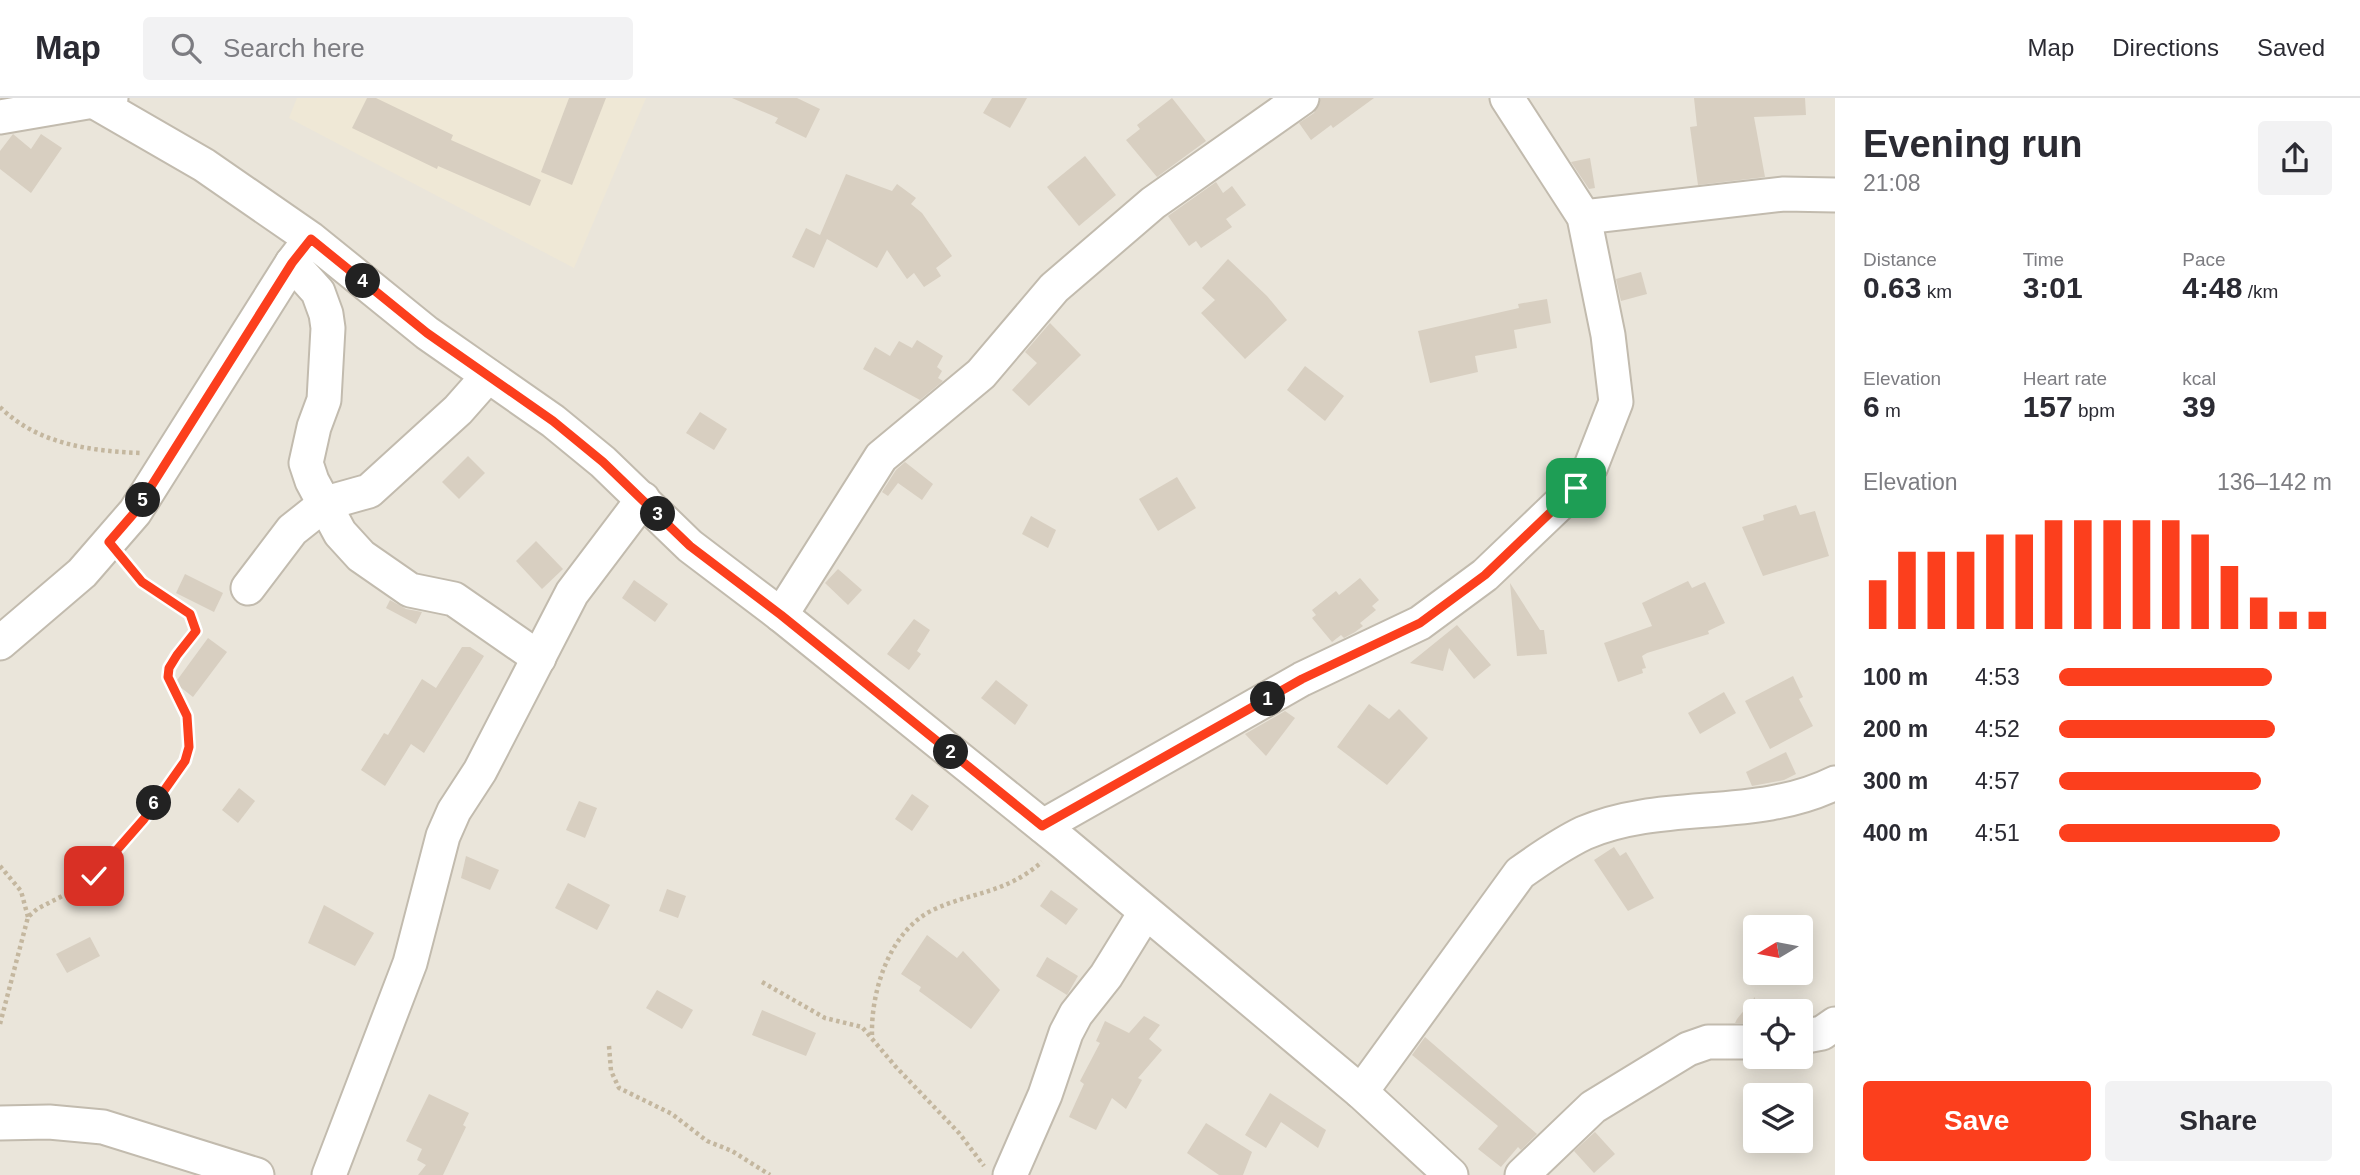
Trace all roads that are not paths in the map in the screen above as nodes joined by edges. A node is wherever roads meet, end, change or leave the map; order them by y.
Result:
1 (1302, 98) edge
2 (1507, 98) edge
3 (99, 100) edge
4 (0, 117) edge
5 (1835, 195) edge
6 (1584, 217) junction
7 (301, 251) junction
8 (488, 376) junction
9 (643, 499) junction
10 (326, 503) junction
11 (248, 588) dead end
12 (781, 615) junction
13 (0, 643) edge
14 (539, 658) junction
15 (1835, 783) edge
16 (1054, 835) junction
17 (1145, 913) junction
18 (1835, 1024) edge
19 (1813, 1035) edge
20 (1743, 1042) edge
21 (1361, 1092) junction
22 (0, 1123) edge
23 (1000, 1174) edge
24 (257, 1175) edge
25 (329, 1175) edge
26 (1451, 1175) edge
27 (1521, 1175) edge

1 - 12 street
2 - 6 street
3 - 4 street
3 - 7 street
5 - 6 street
6 - 16 street
7 - 8 street
7 - 10 street
7 - 13 street
8 - 9 street
8 - 10 street
9 - 12 street
9 - 14 street
10 - 11 street
10 - 14 street
12 - 16 street
14 - 25 street
15 - 21 street
16 - 17 street
17 - 21 street
17 - 23 street
18 - 19 street
20 - 27 street
21 - 26 street
22 - 24 street

